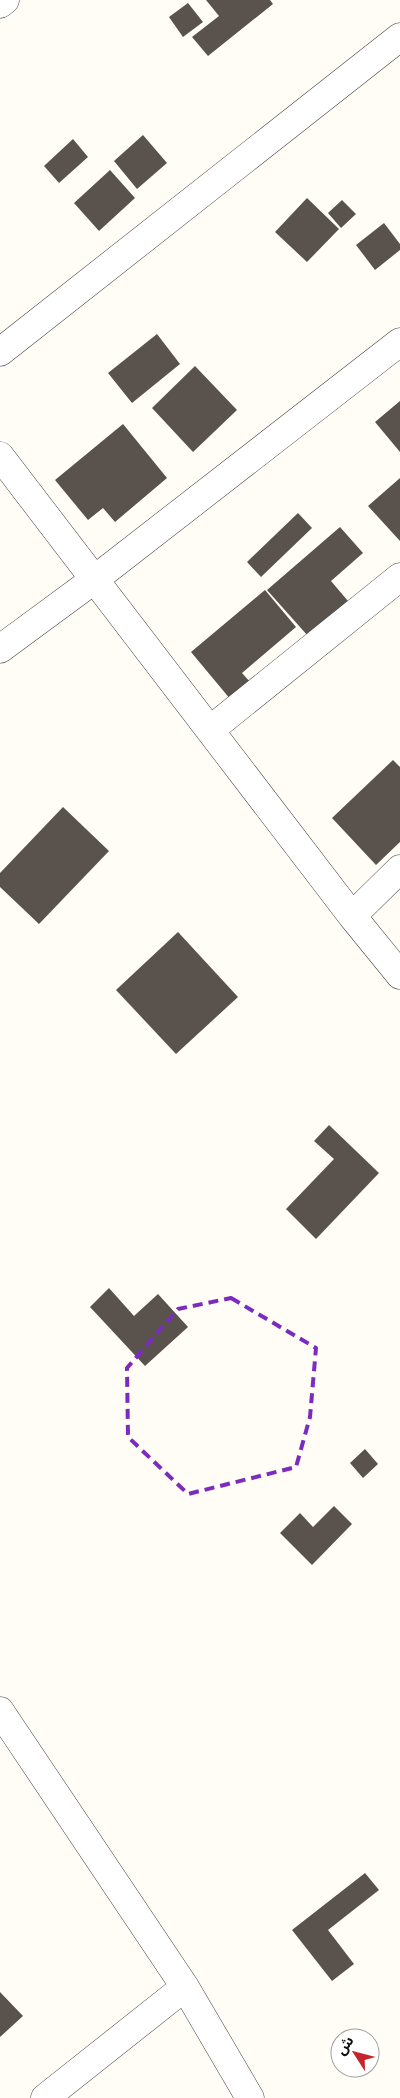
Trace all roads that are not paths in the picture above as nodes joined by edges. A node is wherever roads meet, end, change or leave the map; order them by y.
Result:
1 (5, 0) edge
2 (0, 4) edge
3 (400, 37) edge
4 (400, 342) edge
5 (0, 352) edge
6 (0, 456) edge
7 (400, 577) edge
8 (95, 579) junction
9 (0, 649) edge
10 (210, 730) junction
11 (400, 869) edge
12 (352, 916) junction
13 (400, 975) edge
14 (0, 1711) edge
15 (185, 1987) junction
16 (45, 2098) edge
17 (250, 2098) edge

1 - 2 street
3 - 5 street
4 - 8 street
6 - 8 street
7 - 10 street
8 - 9 street
8 - 10 street
10 - 12 street
11 - 12 street
12 - 13 street
14 - 15 street
15 - 16 street
15 - 17 street

